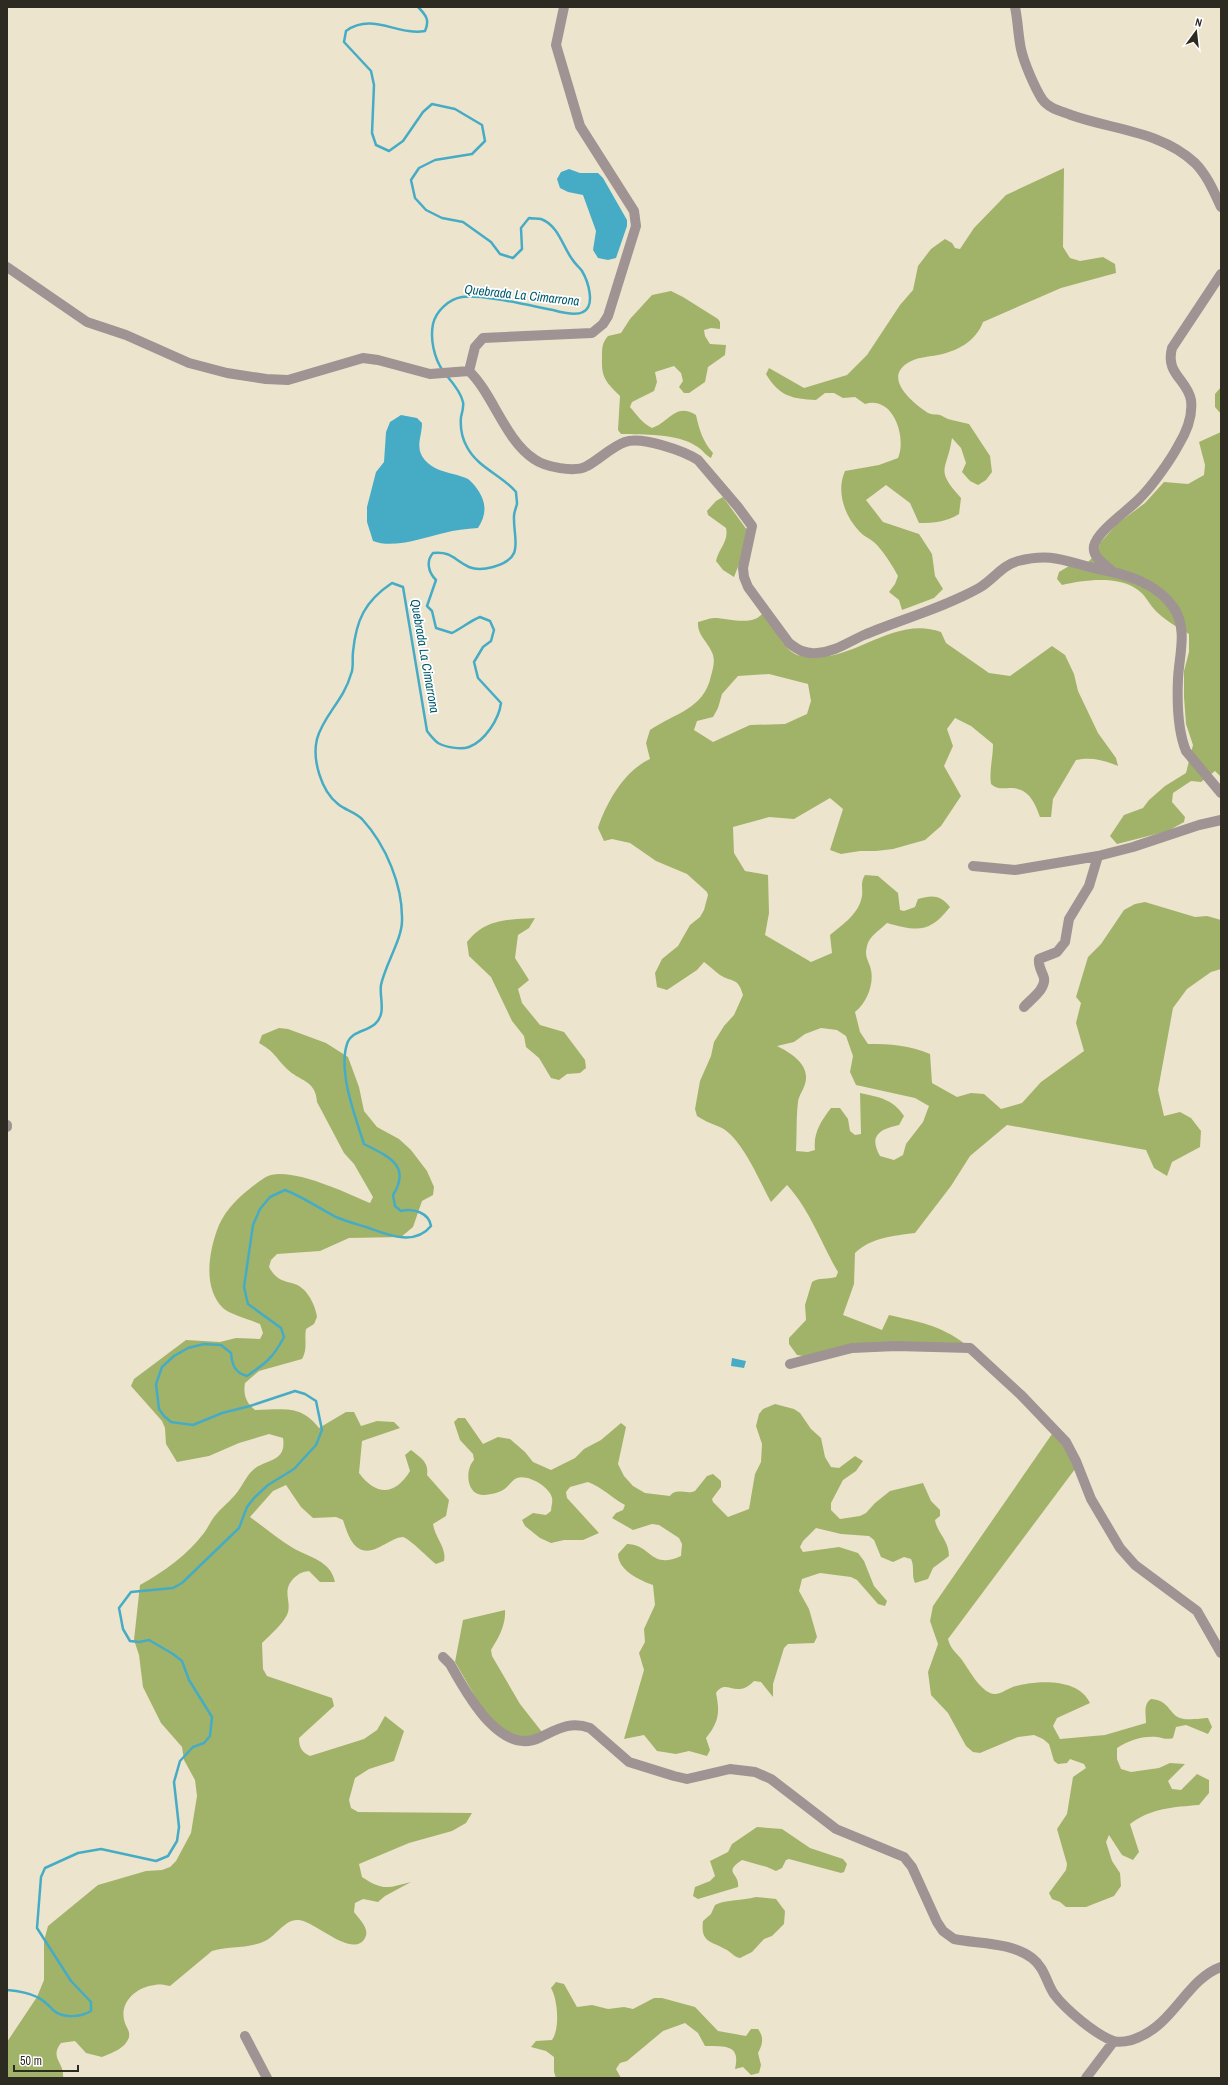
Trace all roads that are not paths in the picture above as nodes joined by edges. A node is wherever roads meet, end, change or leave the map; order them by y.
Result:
1 (564, 7) edge
2 (1015, 7) edge
3 (1221, 208) edge
4 (7, 267) edge
5 (1221, 274) edge
6 (469, 371) junction
7 (1112, 571) junction
8 (1221, 793) edge
9 (1221, 820) edge
10 (1098, 856) junction
11 (973, 866) dead end
12 (1024, 1006) dead end
13 (790, 1364) dead end
14 (1221, 1653) edge
15 (443, 1657) dead end
16 (1221, 1967) edge
17 (245, 2036) dead end
18 (1114, 2041) junction
19 (267, 2078) edge
20 (1086, 2078) edge

1 - 6 street
2 - 3 street
4 - 6 street
5 - 7 street
6 - 7 street
7 - 8 street
9 - 10 street
10 - 11 street
10 - 12 street
13 - 14 street
15 - 18 street
16 - 18 street
17 - 19 street
18 - 20 street

